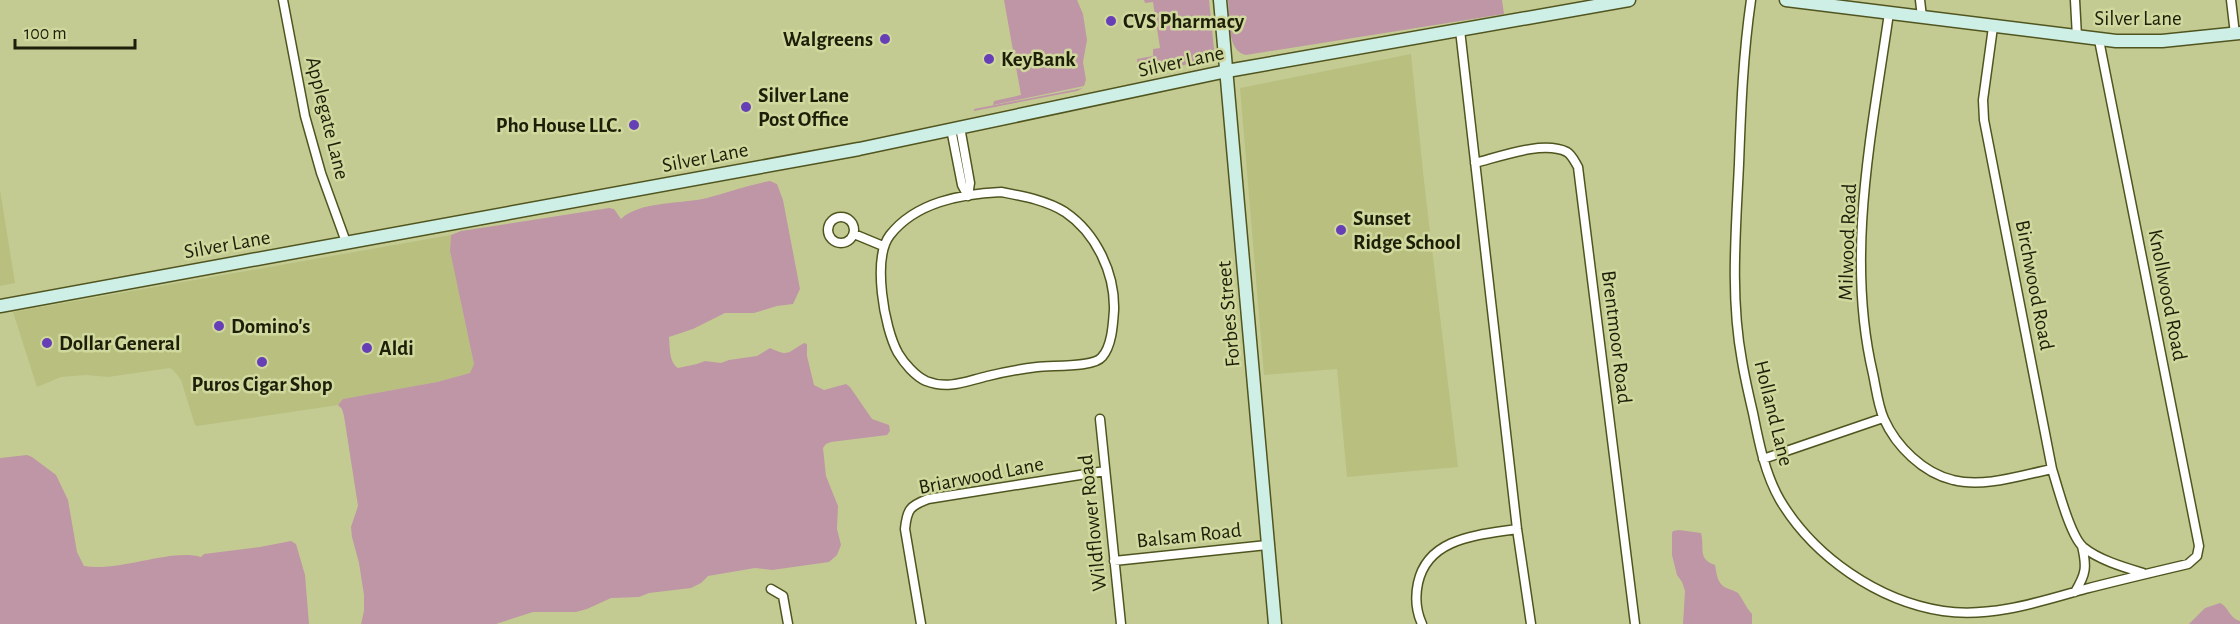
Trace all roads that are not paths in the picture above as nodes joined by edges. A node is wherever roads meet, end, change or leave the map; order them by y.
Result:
1 (283, 0) edge
2 (1220, 0) edge
3 (1629, 0) edge
4 (1751, 0) edge
5 (1786, 0) edge
6 (1920, 0) edge
7 (2075, 0) edge
8 (2231, 0) edge
9 (1890, 13) junction
10 (1922, 17) junction
11 (1993, 27) junction
12 (1460, 30) junction
13 (2237, 34) edge
14 (2077, 37) junction
15 (2099, 40) junction
16 (1227, 70) junction
17 (955, 128) junction
18 (1475, 163) junction
19 (968, 196) junction
20 (854, 234) dead end
21 (346, 242) junction
22 (883, 246) junction
23 (0, 306) edge
24 (1883, 418) junction
25 (1100, 419) dead end
26 (1762, 459) junction
27 (2052, 469) junction
28 (1105, 471) junction
29 (1517, 530) junction
30 (1267, 545) junction
31 (2082, 546) junction
32 (1114, 561) junction
33 (2146, 574) junction
34 (771, 589) dead end
35 (2075, 592) junction
36 (788, 624) edge
37 (921, 624) edge
38 (1121, 624) edge
39 (1275, 624) edge
40 (1422, 624) edge
41 (1531, 624) edge
42 (1635, 624) edge

1 - 21 street, Applegate Lane
2 - 16 main road, Forbes Street
3 - 12 main road, Silver Lane
4 - 26 street, Holland Lane
5 - 9 main road, Silver Lane
6 - 10 street
7 - 14 street
8 - 13 street
9 - 10 main road, Silver Lane
9 - 24 street, Milwood Road
10 - 11 main road, Silver Lane
11 - 14 main road, Silver Lane
11 - 27 street, Birchwood Road
12 - 16 main road, Silver Lane
12 - 18 street
13 - 15 main road, Silver Lane
14 - 15 main road, Silver Lane
15 - 33 street, Knollwood Road
16 - 17 main road, Silver Lane
16 - 30 main road, Forbes Street
17 - 19 street
17 - 21 main road, Silver Lane
18 - 29 street
18 - 42 street, Brentmoor Road
19 - 22 street
19 - 22 street
20 - 22 street
21 - 23 main road, Silver Lane
24 - 26 street
24 - 27 street, Milwood Road
25 - 28 street, Wildflower Road
26 - 35 street, Holland Lane
27 - 31 street, Birchwood Road
28 - 32 street, Wildflower Road
28 - 37 street, Briarwood Lane
29 - 40 street
29 - 41 street
30 - 32 street, Balsam Road
30 - 39 main road, Forbes Street
31 - 33 street
31 - 35 street, Birchwood Road
32 - 38 street, Wildflower Road
33 - 35 street, Holland Lane
34 - 36 street

